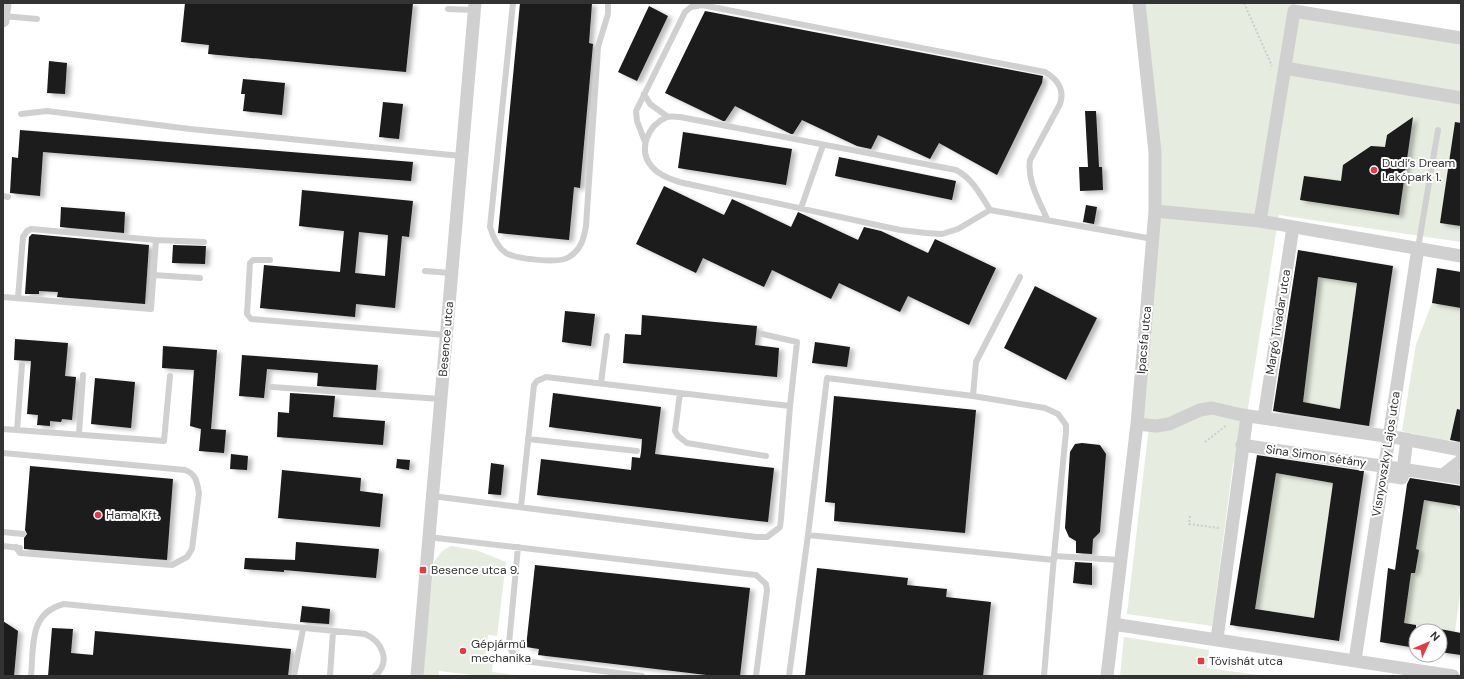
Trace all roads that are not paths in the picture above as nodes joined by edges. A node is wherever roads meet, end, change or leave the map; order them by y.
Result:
1 (513, 3) edge
2 (608, 3) edge
3 (1141, 4) edge
4 (474, 6) edge
5 (4, 7) edge
6 (1295, 7) edge
7 (448, 9) dead end
8 (37, 19) dead end
9 (3, 21) edge
10 (1461, 38) edge
11 (1285, 68) junction
12 (644, 94) junction
13 (1461, 98) edge
14 (21, 114) dead end
15 (668, 117) junction
16 (1438, 130) dead end
17 (645, 142) junction
18 (823, 145) junction
19 (461, 156) junction
20 (801, 208) junction
21 (990, 210) junction
22 (1155, 210) junction
23 (1047, 219) junction
24 (1260, 221) junction
25 (1293, 227) junction
26 (1152, 239) junction
27 (156, 240) junction
28 (204, 242) dead end
29 (1418, 248) junction
30 (1461, 256) edge
31 (270, 260) dead end
32 (426, 271) dead end
33 (451, 273) junction
34 (153, 275) junction
35 (1020, 277) dead end
36 (200, 278) dead end
37 (3, 297) edge
38 (18, 298) junction
39 (762, 334) dead end
40 (446, 335) junction
41 (607, 336) dead end
42 (22, 365) dead end
43 (83, 375) dead end
44 (170, 376) dead end
45 (601, 384) junction
46 (272, 387) dead end
47 (680, 392) junction
48 (973, 396) junction
49 (440, 399) junction
50 (790, 406) junction
51 (1244, 415) junction
52 (1264, 418) junction
53 (1137, 424) junction
54 (3, 429) edge
55 (17, 430) junction
56 (79, 434) junction
57 (1382, 435) junction
58 (528, 439) junction
59 (1407, 439) junction
60 (1242, 445) junction
61 (1461, 450) edge
62 (637, 451) dead end
63 (3, 453) edge
64 (766, 456) dead end
65 (1461, 461) edge
66 (1403, 469) junction
67 (1383, 470) junction
68 (1443, 475) junction
69 (1461, 478) edge
70 (432, 496) junction
71 (521, 507) junction
72 (3, 532) edge
73 (23, 534) dead end
74 (808, 535) junction
75 (428, 537) junction
76 (3, 546) edge
77 (518, 547) junction
78 (1054, 558) junction
79 (1120, 560) junction
80 (1112, 624) junction
81 (303, 629) junction
82 (333, 632) junction
83 (1217, 639) junction
84 (1355, 660) junction
85 (31, 676) edge
86 (294, 676) edge
87 (330, 676) edge
88 (376, 676) edge
89 (417, 676) edge
90 (642, 676) edge
91 (756, 676) edge
92 (789, 676) edge
93 (1044, 676) edge
94 (1107, 676) edge
95 (1453, 676) edge

1 - 2 lane
3 - 22 street, Ipacsfa utca
4 - 7 lane
4 - 19 street, Besence utca
5 - 8 lane
5 - 9 street
6 - 10 street
6 - 11 street
11 - 13 street
11 - 24 street
12 - 15 lane
12 - 17 lane
12 - 23 lane
14 - 19 lane
15 - 17 lane
15 - 18 lane
16 - 29 lane
17 - 20 lane
18 - 20 lane
18 - 21 lane
19 - 33 street, Besence utca
20 - 21 lane
21 - 23 lane
22 - 24 street
22 - 26 street, Ipacsfa utca
23 - 26 lane
24 - 25 street
25 - 29 street
25 - 52 street, Margó Tivadar utca
26 - 53 street, Ipacsfa utca
27 - 28 lane
27 - 34 lane
27 - 38 lane
29 - 30 street
29 - 57 street, Visnyovszky Lajos utca
31 - 40 lane
32 - 33 lane
33 - 40 street, Besence utca
34 - 36 lane
34 - 38 lane
35 - 48 lane
37 - 38 lane
39 - 50 lane
40 - 49 street, Besence utca
41 - 45 lane
42 - 55 lane
43 - 56 lane
44 - 56 lane
45 - 47 lane
45 - 58 lane
46 - 49 lane
47 - 50 lane
47 - 64 lane
48 - 74 lane
48 - 78 lane
49 - 70 street, Besence utca
50 - 71 lane
51 - 52 street
51 - 53 street
51 - 60 street
52 - 57 street
53 - 79 street, Ipacsfa utca
54 - 55 lane
55 - 56 lane
57 - 59 street
57 - 67 street, Visnyovszky Lajos utca
58 - 62 lane
58 - 71 lane
59 - 61 street
59 - 66 street
60 - 67 street, Sina Simon sétány
60 - 83 street
63 - 76 lane
65 - 68 street
66 - 67 street, Sina Simon sétány
66 - 68 street, Sina Simon sétány
67 - 84 street, Visnyovszky Lajos utca
68 - 69 street, Sina Simon sétány
70 - 71 lane
70 - 75 street, Besence utca
72 - 73 lane
74 - 78 lane
74 - 92 lane
75 - 77 lane
75 - 89 street, Besence utca
77 - 90 lane
77 - 91 lane
78 - 79 lane
78 - 93 lane
79 - 80 street, Ipacsfa utca
80 - 83 street
80 - 94 street, Ipacsfa utca
81 - 82 lane
81 - 85 lane
81 - 86 lane
82 - 87 lane
82 - 88 lane
83 - 84 street
84 - 95 street

